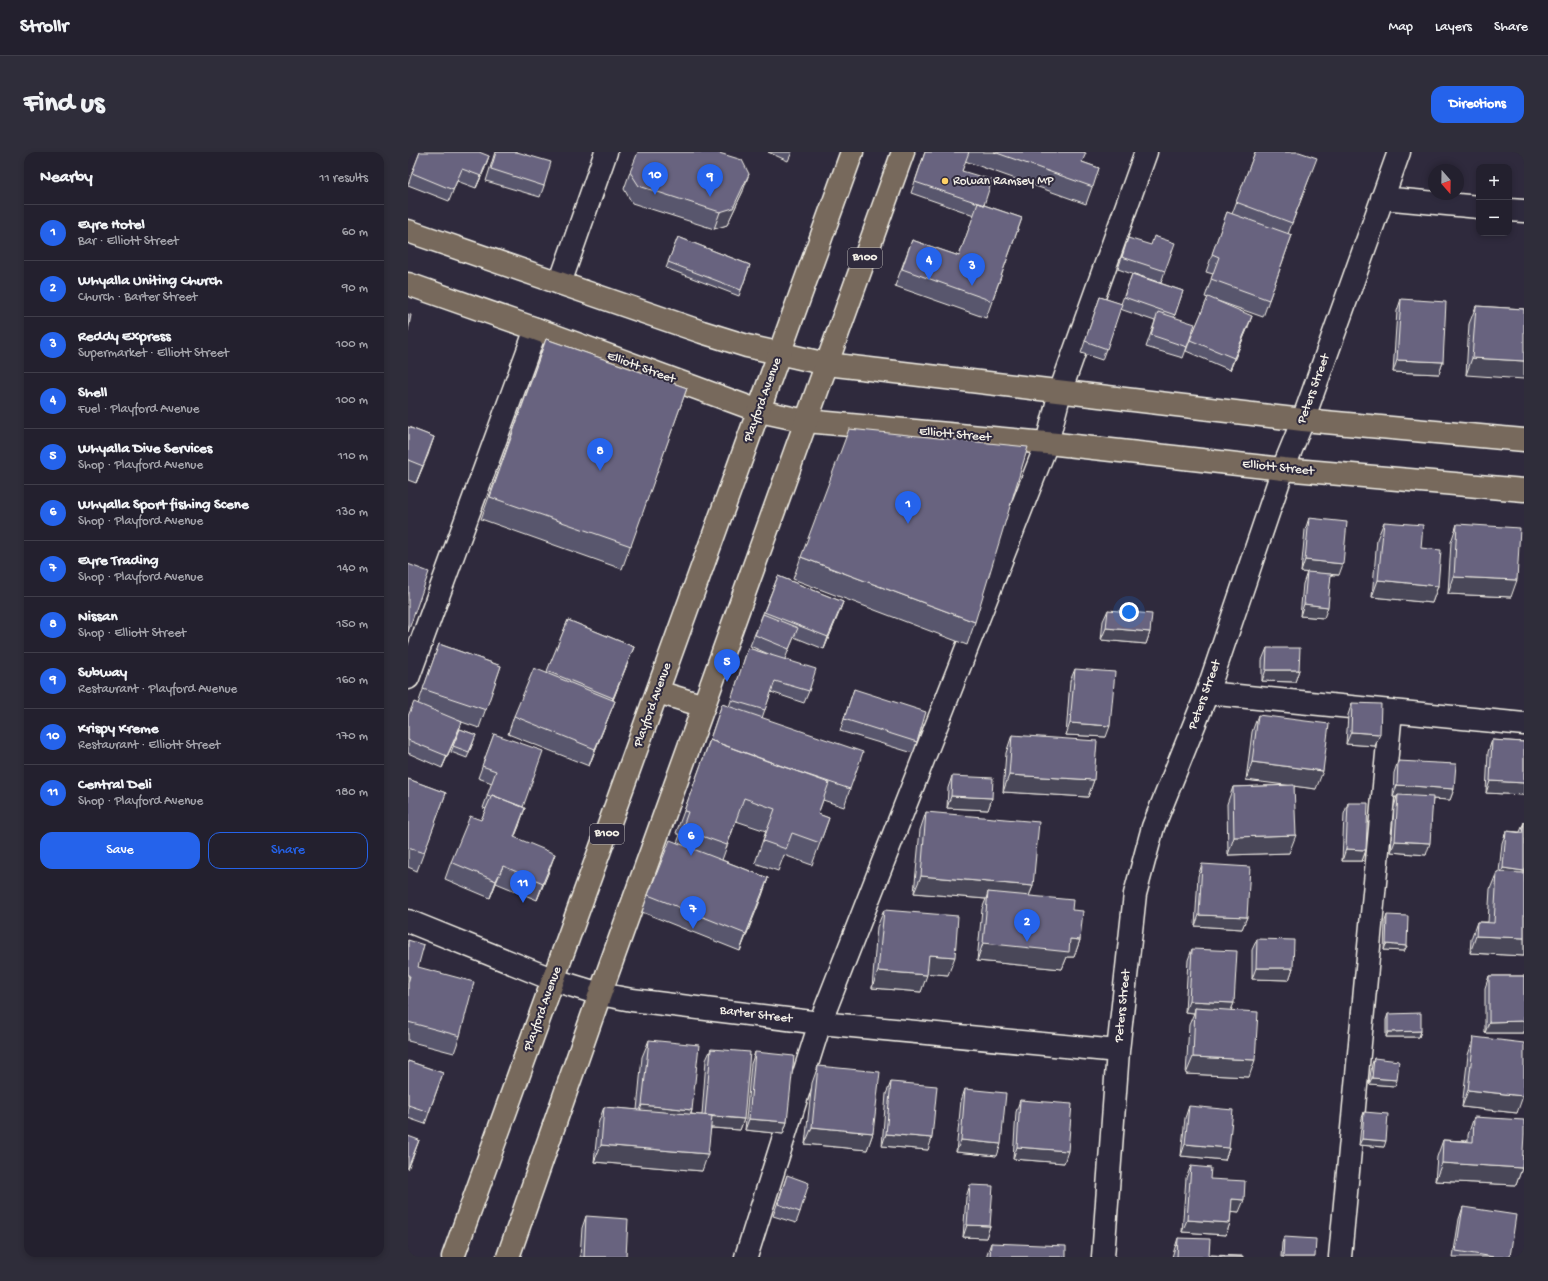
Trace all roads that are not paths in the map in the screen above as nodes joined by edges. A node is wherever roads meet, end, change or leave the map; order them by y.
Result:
1 (606, 152) edge
2 (852, 152) edge
3 (903, 152) edge
4 (1146, 152) edge
5 (1399, 152) edge
6 (1382, 198) junction
7 (1476, 207) edge
8 (1512, 210) edge
9 (1524, 211) edge
10 (408, 231) edge
11 (560, 283) junction
12 (408, 284) edge
13 (536, 329) junction
14 (780, 354) junction
15 (827, 364) junction
16 (1060, 392) junction
17 (759, 411) junction
18 (1303, 420) junction
19 (806, 421) junction
20 (1524, 440) edge
21 (1047, 443) junction
22 (1283, 469) junction
23 (1524, 490) edge
24 (408, 678) edge
25 (658, 692) junction
26 (1207, 693) junction
27 (704, 706) junction
28 (1391, 711) junction
29 (1524, 724) edge
30 (408, 921) edge
31 (554, 980) junction
32 (600, 994) junction
33 (820, 1023) junction
34 (1118, 1051) junction
35 (453, 1257) edge
36 (508, 1257) edge
37 (746, 1257) edge
38 (1103, 1257) edge
39 (1340, 1257) edge

1 - 11 street
2 - 14 main road, Playford Avenue / B100
3 - 15 main road, B100
4 - 16 street
5 - 6 street, Peters Street
6 - 7 street
6 - 18 street, Peters Street
8 - 9 street
10 - 11 main road
11 - 14 main road
12 - 13 main road, Elliott Street
13 - 17 main road, Elliott Street
13 - 24 street
14 - 15 main road
14 - 17 main road, Playford Avenue / B100
15 - 16 main road
15 - 19 main road, B100
16 - 18 main road
16 - 21 street
17 - 19 main road, Elliott Street
17 - 25 main road, Playford Avenue / B100
18 - 20 main road
18 - 22 street, Peters Street
19 - 21 main road, Elliott Street
19 - 27 main road, B100
21 - 22 main road, Elliott Street
21 - 33 street
22 - 23 main road, Elliott Street
22 - 26 street, Peters Street
25 - 27 main road
25 - 31 main road, Playford Avenue / B100
26 - 28 street
26 - 34 street, Peters Street
27 - 32 main road, B100
28 - 29 street
28 - 39 street
30 - 31 street, Barter Street
31 - 32 street, Barter Street
31 - 35 main road, Playford Avenue / B100
32 - 33 street, Barter Street
32 - 36 main road, B100
33 - 34 street, Barter Street
33 - 37 street
34 - 38 street, Peters Street

